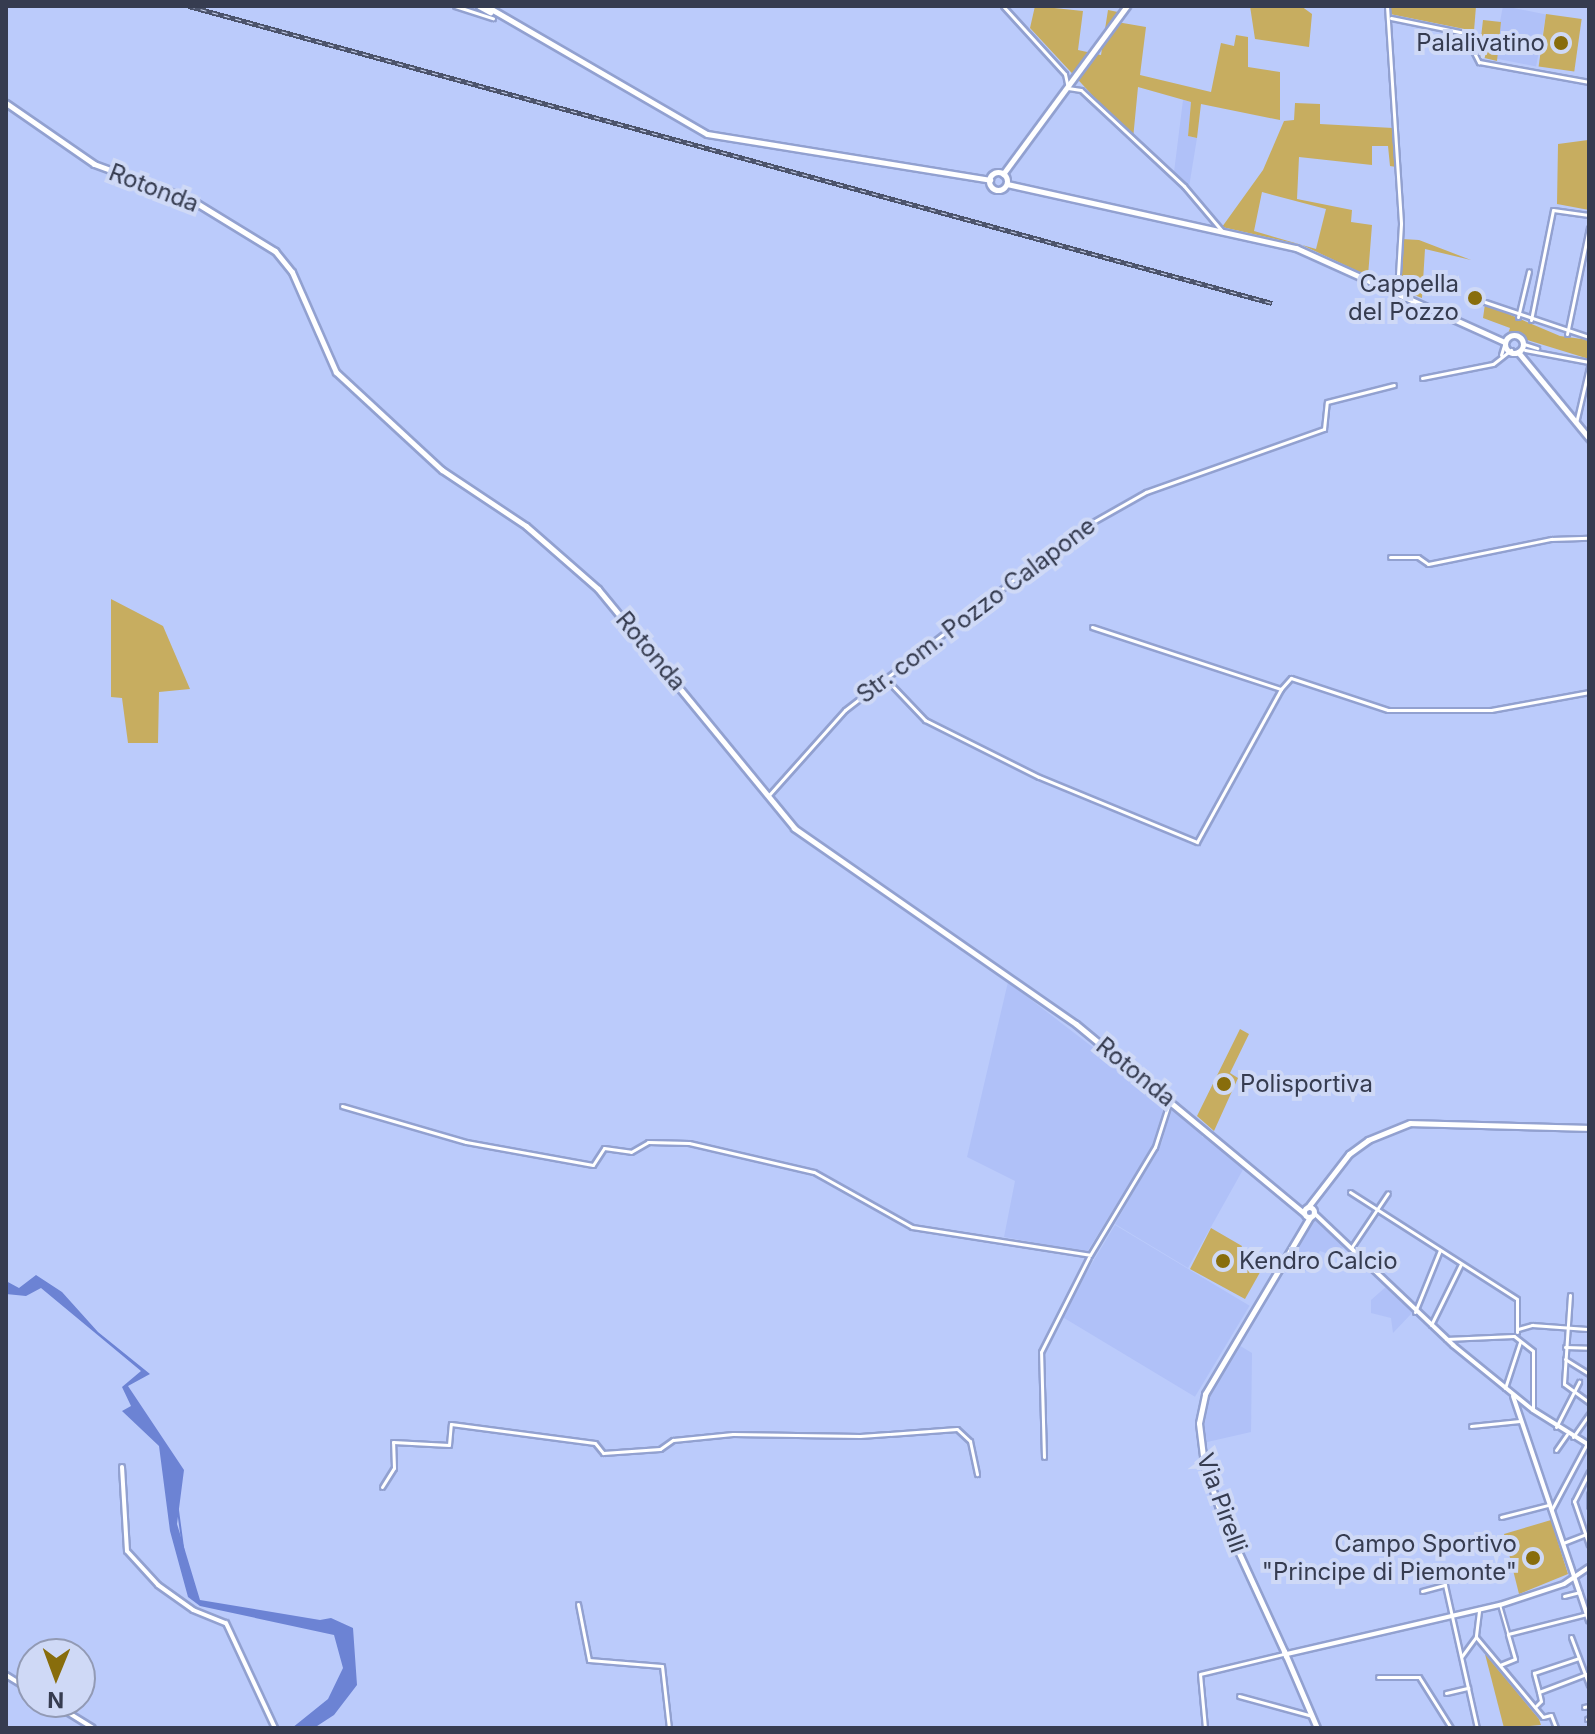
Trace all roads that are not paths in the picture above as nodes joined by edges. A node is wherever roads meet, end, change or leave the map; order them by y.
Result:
1 (455, 6) edge
2 (477, 6) edge
3 (486, 6) edge
4 (1003, 6) edge
5 (1127, 6) edge
6 (1387, 6) edge
7 (494, 16) junction
8 (1391, 18) junction
9 (509, 21) junction
10 (1065, 74) junction
11 (1078, 74) junction
12 (1589, 82) edge
13 (1068, 88) junction
14 (6, 103) edge
15 (1003, 174) junction
16 (990, 180) junction
17 (1007, 184) junction
18 (1589, 215) edge
19 (1589, 228) edge
20 (1222, 231) junction
21 (1529, 271) dead end
22 (1397, 292) junction
23 (1485, 302) dead end
24 (1518, 316) junction
25 (1531, 320) junction
26 (1567, 334) junction
27 (1589, 337) edge
28 (1505, 341) junction
29 (1520, 349) junction
30 (1499, 358) junction
31 (1589, 365) edge
32 (1422, 378) dead end
33 (1394, 385) dead end
34 (1576, 423) junction
35 (1589, 438) edge
36 (1589, 538) edge
37 (1390, 557) dead end
38 (1092, 627) dead end
39 (886, 679) junction
40 (1281, 689) junction
41 (1589, 692) edge
42 (768, 795) junction
43 (1172, 1100) junction
44 (342, 1106) dead end
45 (1589, 1128) edge
46 (1350, 1192) dead end
47 (1388, 1193) dead end
48 (1377, 1211) junction
49 (1309, 1212) junction
50 (1351, 1248) junction
51 (1440, 1250) junction
52 (1090, 1255) junction
53 (1461, 1264) junction
54 (1570, 1295) dead end
55 (1415, 1312) junction
56 (1431, 1325) junction
57 (1567, 1328) junction
58 (1587, 1329) dead end
59 (1515, 1334) junction
60 (1446, 1339) junction
61 (1520, 1342) junction
62 (1565, 1347) junction
63 (1589, 1348) edge
64 (1564, 1358) junction
65 (1589, 1374) edge
66 (1579, 1382) dead end
67 (1505, 1388) junction
68 (1573, 1393) junction
69 (1512, 1394) junction
70 (1589, 1402) edge
71 (1533, 1410) junction
72 (1589, 1414) edge
73 (1520, 1421) junction
74 (1471, 1426) dead end
75 (1556, 1427) junction
76 (1567, 1434) junction
77 (1573, 1437) junction
78 (1588, 1445) edge
79 (1556, 1450) dead end
80 (1044, 1457) dead end
81 (122, 1467) dead end
82 (1589, 1472) edge
83 (977, 1474) dead end
84 (382, 1487) dead end
85 (1589, 1494) edge
86 (1548, 1505) junction
87 (1589, 1506) edge
88 (1550, 1512) junction
89 (1501, 1517) dead end
90 (1587, 1534) edge
91 (1561, 1544) junction
92 (1589, 1545) edge
93 (1589, 1567) edge
94 (1574, 1578) junction
95 (1422, 1591) dead end
96 (1580, 1592) junction
97 (1564, 1596) dead end
98 (1586, 1601) edge
99 (578, 1604) dead end
100 (1500, 1605) junction
101 (1480, 1609) junction
102 (1587, 1614) junction
103 (1452, 1616) junction
104 (1589, 1621) edge
105 (1508, 1634) junction
106 (1476, 1637) junction
107 (1571, 1637) dead end
108 (1285, 1654) junction
109 (1461, 1657) junction
110 (1579, 1658) junction
111 (1499, 1665) junction
112 (1587, 1674) edge
113 (1378, 1677) dead end
114 (1589, 1685) edge
115 (1468, 1688) junction
116 (1539, 1692) junction
117 (1446, 1693) dead end
118 (1239, 1696) dead end
119 (1534, 1707) junction
120 (1312, 1716) junction
121 (275, 1728) edge
122 (669, 1728) edge
123 (1205, 1728) edge
124 (1317, 1728) edge
125 (1451, 1728) edge
126 (1477, 1728) edge
127 (1556, 1728) edge

1 - 7 street
2 - 7 main road
3 - 9 main road
4 - 10 street
5 - 11 main road
6 - 8 street
7 - 9 main road
8 - 12 street
8 - 22 street
9 - 16 main road
10 - 11 street
10 - 13 street
11 - 13 main road
13 - 15 main road
13 - 20 street
14 - 42 main road, Rotonda
15 - 16 main road
15 - 17 main road
16 - 17 main road
17 - 20 main road
18 - 25 street
19 - 26 street
20 - 22 main road
21 - 24 street
22 - 28 main road
23 - 24 street
24 - 25 street
25 - 26 street
26 - 27 street
28 - 29 main road
28 - 29 main road
28 - 30 street
29 - 30 street
29 - 31 street
29 - 34 main road
30 - 32 street
31 - 34 street
33 - 39 street, Str. com. Pozzo Calapone
34 - 35 main road
36 - 37 street
38 - 40 street
39 - 40 street
39 - 42 street, Str. com. Pozzo Calapone
40 - 41 street
42 - 43 main road, Rotonda
43 - 49 main road, Rotonda
43 - 52 street
44 - 52 street
45 - 49 main road, Via Pirelli
46 - 48 street
47 - 48 street
48 - 50 street
48 - 51 street
49 - 50 street
49 - 108 main road, Via Pirelli
50 - 55 street
51 - 53 street
51 - 55 street
52 - 80 street
53 - 56 street
53 - 59 street
54 - 57 street
55 - 56 street
56 - 60 street
57 - 58 street
57 - 59 street
57 - 62 street
59 - 60 street
59 - 61 street
60 - 67 street
61 - 67 street
61 - 71 street
62 - 63 street
62 - 64 street
64 - 65 street
64 - 68 street
66 - 68 street
67 - 69 street
68 - 70 street
68 - 75 street
69 - 71 street
69 - 73 street
71 - 75 street
72 - 77 street
73 - 74 street
73 - 86 street
75 - 76 street
76 - 77 street
76 - 79 street
77 - 78 street
78 - 88 street
81 - 121 street
82 - 90 street
83 - 84 street
85 - 87 street
86 - 88 street
86 - 89 street
88 - 91 street
90 - 91 street
90 - 92 street
91 - 94 street
93 - 94 street
94 - 96 street
94 - 100 street
95 - 103 street
96 - 97 street
96 - 98 street
98 - 102 street
99 - 122 street
100 - 101 street
100 - 105 street
101 - 103 street
101 - 106 street
102 - 104 street
102 - 105 street
103 - 108 street
103 - 109 street
105 - 111 street
106 - 109 street
106 - 111 street
107 - 110 street
108 - 120 main road, Via Pirelli
108 - 123 street
109 - 115 street
110 - 112 street
110 - 116 street
111 - 119 street
112 - 114 street
112 - 116 street
113 - 125 street
115 - 117 street
115 - 126 street
116 - 119 street
118 - 120 street
119 - 127 street
120 - 124 main road, Via Pirelli

